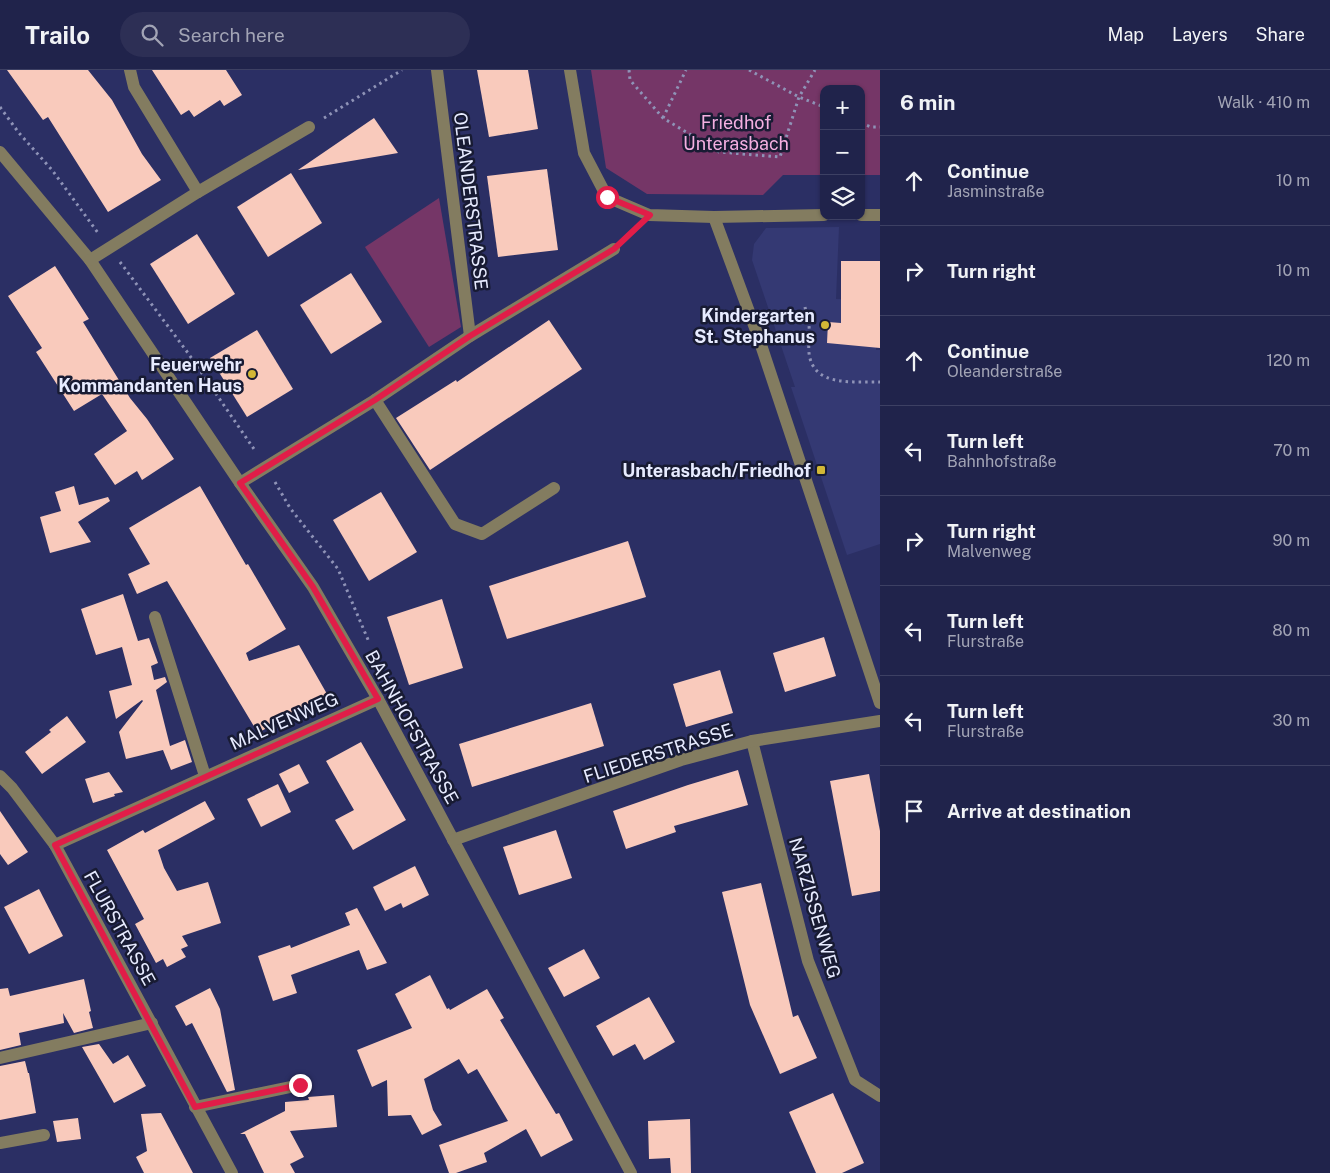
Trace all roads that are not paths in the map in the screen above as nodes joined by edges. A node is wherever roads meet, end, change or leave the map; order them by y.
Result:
1 (130, 70) edge
2 (437, 70) edge
3 (570, 70) edge
4 (309, 127) road end
5 (0, 152) edge
6 (198, 192) junction
7 (820, 215) edge
8 (865, 215) edge
9 (880, 215) edge
10 (714, 217) junction
11 (614, 249) dead end
12 (90, 260) junction
13 (470, 336) junction
14 (375, 400) junction
15 (240, 483) junction
16 (554, 488) dead end
17 (155, 617) dead end
18 (378, 699) junction
19 (880, 702) edge
20 (880, 721) edge
21 (752, 742) junction
22 (0, 776) edge
23 (205, 776) junction
24 (453, 840) junction
25 (55, 845) junction
26 (152, 1023) junction
27 (0, 1058) edge
28 (300, 1085) dead end
29 (880, 1096) edge
30 (195, 1107) junction
31 (44, 1135) dead end
32 (0, 1143) edge
33 (232, 1173) edge
34 (631, 1173) edge

1 - 6 street
2 - 13 street, OLEANDERSTRASSE
3 - 10 street
4 - 6 street
5 - 12 street, BAHNHOFSTRASSE
6 - 12 street
7 - 10 street
8 - 9 street
10 - 19 street
11 - 13 street
12 - 15 street, BAHNHOFSTRASSE
13 - 14 street
14 - 15 street
14 - 16 street
15 - 18 street, BAHNHOFSTRASSE
17 - 23 street
18 - 23 street, MALVENWEG
18 - 24 street, BAHNHOFSTRASSE
20 - 21 street, FLIEDERSTRASSE
21 - 24 street, FLIEDERSTRASSE
21 - 29 street, NARZISSENWEG
22 - 25 street, FLURSTRASSE
23 - 25 street, MALVENWEG
24 - 34 street, BAHNHOFSTRASSE
25 - 26 street, FLURSTRASSE
26 - 27 street
26 - 30 street, FLURSTRASSE
28 - 30 street
30 - 33 street, FLURSTRASSE
31 - 32 street

